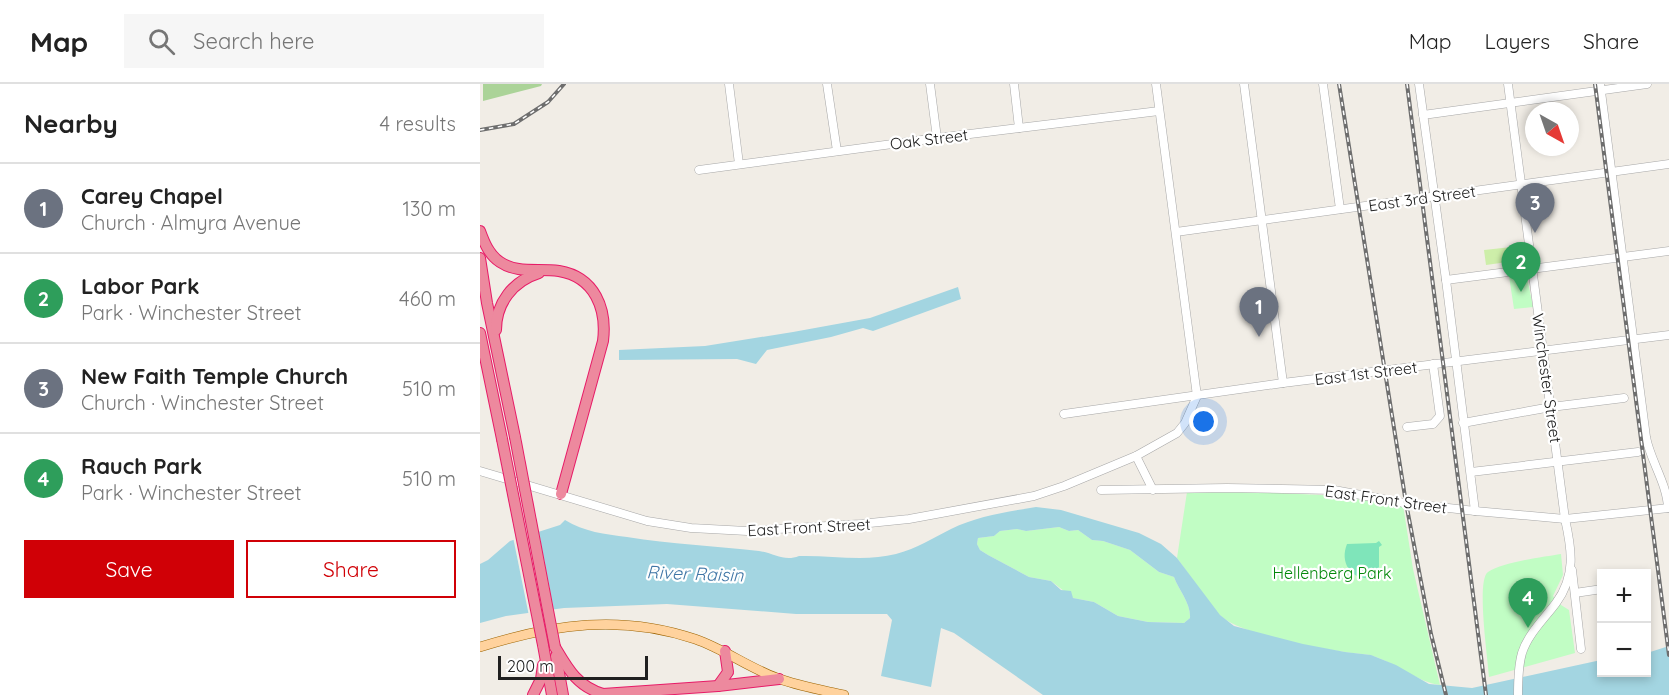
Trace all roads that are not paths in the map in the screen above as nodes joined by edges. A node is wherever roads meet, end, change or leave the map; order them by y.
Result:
1 (729, 84) edge
2 (827, 84) edge
3 (930, 84) edge
4 (1014, 84) edge
5 (1156, 84) edge
6 (1244, 84) edge
7 (1323, 84) edge
8 (1419, 84) edge
9 (1508, 84) edge
10 (1647, 84) edge
11 (1600, 87) edge
12 (1511, 103) junction
13 (1159, 111) junction
14 (1423, 115) junction
15 (1019, 128) junction
16 (937, 138) junction
17 (837, 152) junction
18 (739, 164) junction
19 (1669, 164) edge
20 (699, 170) dead end
21 (1611, 173) junction
22 (1521, 184) junction
23 (1433, 196) junction
24 (1340, 209) junction
25 (1261, 219) junction
26 (480, 231) edge
27 (1176, 232) junction
28 (1669, 251) edge
29 (1622, 256) junction
30 (480, 258) edge
31 (1531, 268) junction
32 (546, 271) junction
33 (1446, 280) junction
34 (480, 333) edge
35 (1669, 335) edge
36 (1634, 339) junction
37 (480, 342) edge
38 (1543, 351) junction
39 (485, 359) junction
40 (1456, 361) junction
41 (500, 363) junction
42 (1433, 364) junction
43 (1283, 383) junction
44 (1197, 396) junction
45 (1624, 398) dead end
46 (1551, 407) junction
47 (1064, 414) dead end
48 (1463, 423) junction
49 (1407, 426) dead end
50 (1638, 452) dead end
51 (1136, 456) junction
52 (1558, 463) junction
53 (480, 471) edge
54 (1471, 472) junction
55 (1101, 490) dead end
56 (1153, 490) junction
57 (561, 494) junction
58 (1669, 508) edge
59 (1475, 512) junction
60 (1565, 519) junction
61 (1572, 565) junction
62 (1597, 591) edge
63 (1575, 593) junction
64 (480, 647) edge
65 (555, 647) junction
66 (1581, 649) dead end
67 (544, 651) junction
68 (725, 651) junction
69 (779, 679) junction
70 (718, 686) junction
71 (618, 694) edge
72 (533, 695) edge
73 (552, 695) edge
74 (563, 695) edge
75 (844, 695) edge
76 (1518, 695) edge

1 - 18 street
2 - 17 street
3 - 16 street
4 - 15 street
5 - 13 street
6 - 25 street
7 - 24 street
8 - 14 street
9 - 12 street, Winchester Street
10 - 11 street
11 - 12 street
11 - 21 street
12 - 14 street
12 - 22 street, Winchester Street
13 - 15 street, Oak Street
13 - 27 street
14 - 23 street
15 - 16 street, Oak Street
16 - 17 street, Oak Street
17 - 18 street, Oak Street
18 - 20 street, Oak Street
19 - 21 street, East 3rd Street
21 - 22 street, East 3rd Street
21 - 29 street
22 - 23 street, East 3rd Street
22 - 31 street, Winchester Street
23 - 24 street, East 3rd Street
23 - 33 street
24 - 25 street, East 3rd Street
25 - 27 street, East 3rd Street
25 - 43 street
26 - 32 highway
27 - 44 street
28 - 29 street
29 - 31 street
29 - 36 street
30 - 41 highway
31 - 33 street
31 - 38 street, Winchester Street
32 - 41 highway
32 - 57 highway
33 - 40 street
34 - 39 highway
35 - 36 street, East 1st Street
36 - 38 street, East 1st Street
36 - 58 street
37 - 39 highway
38 - 40 street, East 1st Street
38 - 46 street, Winchester Street
39 - 67 highway, bridge
40 - 42 street, East 1st Street
40 - 48 street
41 - 65 highway, bridge
42 - 43 street, East 1st Street
42 - 49 street
43 - 44 street, East 1st Street
44 - 47 street, East 1st Street
44 - 51 street, East Front Street
45 - 46 street
46 - 48 street
46 - 52 street, Winchester Street
48 - 54 street
50 - 52 street
51 - 56 street
51 - 57 street, East Front Street
52 - 54 street
52 - 60 street, Winchester Street
53 - 57 street, East Front Street
54 - 59 street
55 - 56 street, East Front Street
56 - 59 street, East Front Street
58 - 60 street, East Front Street
59 - 60 street, East Front Street
60 - 61 street, Winchester Street
61 - 63 street, Winchester Street
61 - 76 street, Winchester Street
62 - 63 street
63 - 66 street, Winchester Street
64 - 68 main road
65 - 71 highway
65 - 74 highway
67 - 72 highway
67 - 73 highway
68 - 69 main road
68 - 70 highway
69 - 70 highway
69 - 75 main road
70 - 71 highway

